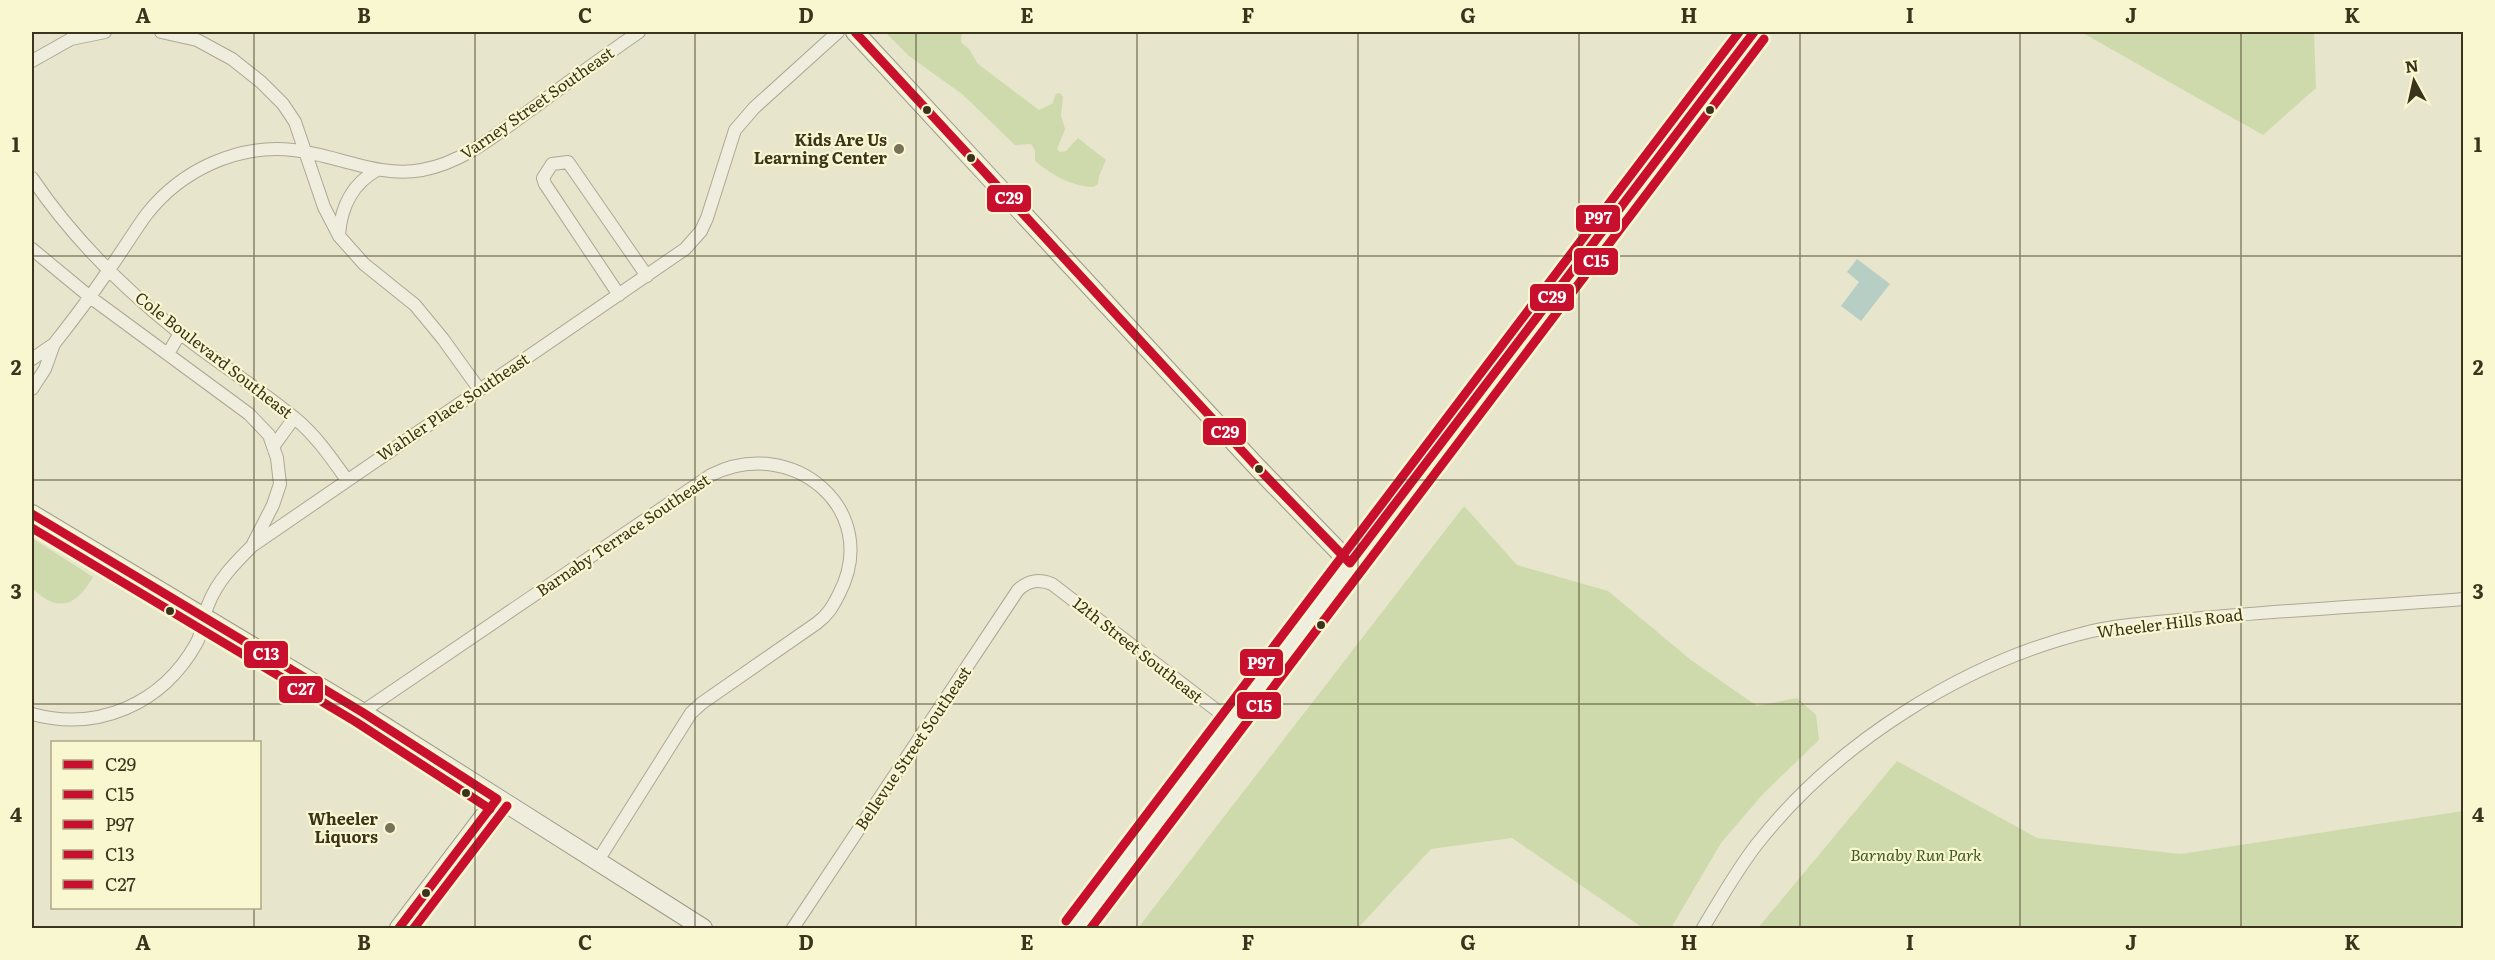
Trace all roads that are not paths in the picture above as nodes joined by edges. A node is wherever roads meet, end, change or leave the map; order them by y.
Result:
1 (105, 32) edge
2 (161, 32) edge
3 (639, 32) edge
4 (838, 32) edge
5 (855, 32) edge
6 (1754, 32) edge
7 (32, 61) edge
8 (306, 151) junction
9 (377, 170) junction
10 (32, 178) edge
11 (339, 236) junction
12 (32, 249) edge
13 (109, 271) junction
14 (647, 276) junction
15 (619, 295) junction
16 (90, 297) junction
17 (180, 333) junction
18 (54, 344) junction
19 (168, 354) junction
20 (32, 359) edge
21 (32, 389) edge
22 (479, 390) junction
23 (294, 418) junction
24 (273, 447) junction
25 (347, 480) junction
26 (32, 514) edge
27 (252, 546) junction
28 (1350, 563) junction
29 (1042, 580) joint
30 (2463, 599) edge
31 (204, 618) junction
32 (362, 712) junction
33 (32, 714) edge
34 (1232, 722) junction
35 (497, 799) junction
36 (597, 862) junction
37 (399, 928) edge
38 (703, 928) edge
39 (793, 928) edge
40 (1076, 928) edge
41 (1703, 928) edge

1 - 7 street
2 - 8 street
3 - 9 street, Varney Street Southeast
4 - 14 street, Wahler Place Southeast
5 - 28 main road
6 - 28 main road
8 - 9 street, Varney Street Southeast
8 - 11 street
8 - 13 street, Varney Street Southeast
9 - 11 street
10 - 13 street, Cole Boulevard Southeast
11 - 22 street
12 - 16 street, Cole Boulevard Southeast
13 - 16 street, Varney Street Southeast
13 - 17 street, Cole Boulevard Southeast
14 - 15 street, Wahler Place Southeast
14 - 15 street
15 - 22 street, Wahler Place Southeast
16 - 18 street, Varney Street Southeast
16 - 19 street, Cole Boulevard Southeast
17 - 19 street
17 - 23 street, Cole Boulevard Southeast
18 - 20 street, Varney Street Southeast
18 - 21 street, Varney Street Southeast
19 - 24 street, Cole Boulevard Southeast
22 - 25 street, Wahler Place Southeast
23 - 24 street
23 - 25 street, Cole Boulevard Southeast
24 - 27 street, Cole Boulevard Southeast
25 - 27 street, Wahler Place Southeast
26 - 31 main road
27 - 31 street, Wahler Place Southeast
28 - 34 main road
29 - 34 street, 12th Street Southeast
29 - 39 street, Bellevue Street Southeast
30 - 41 street, Wheeler Hills Road
31 - 32 main road
31 - 33 street, Wahler Place Southeast
32 - 35 main road
32 - 36 street, Barnaby Terrace Southeast
34 - 40 main road
35 - 36 main road
35 - 37 main road
36 - 38 main road

